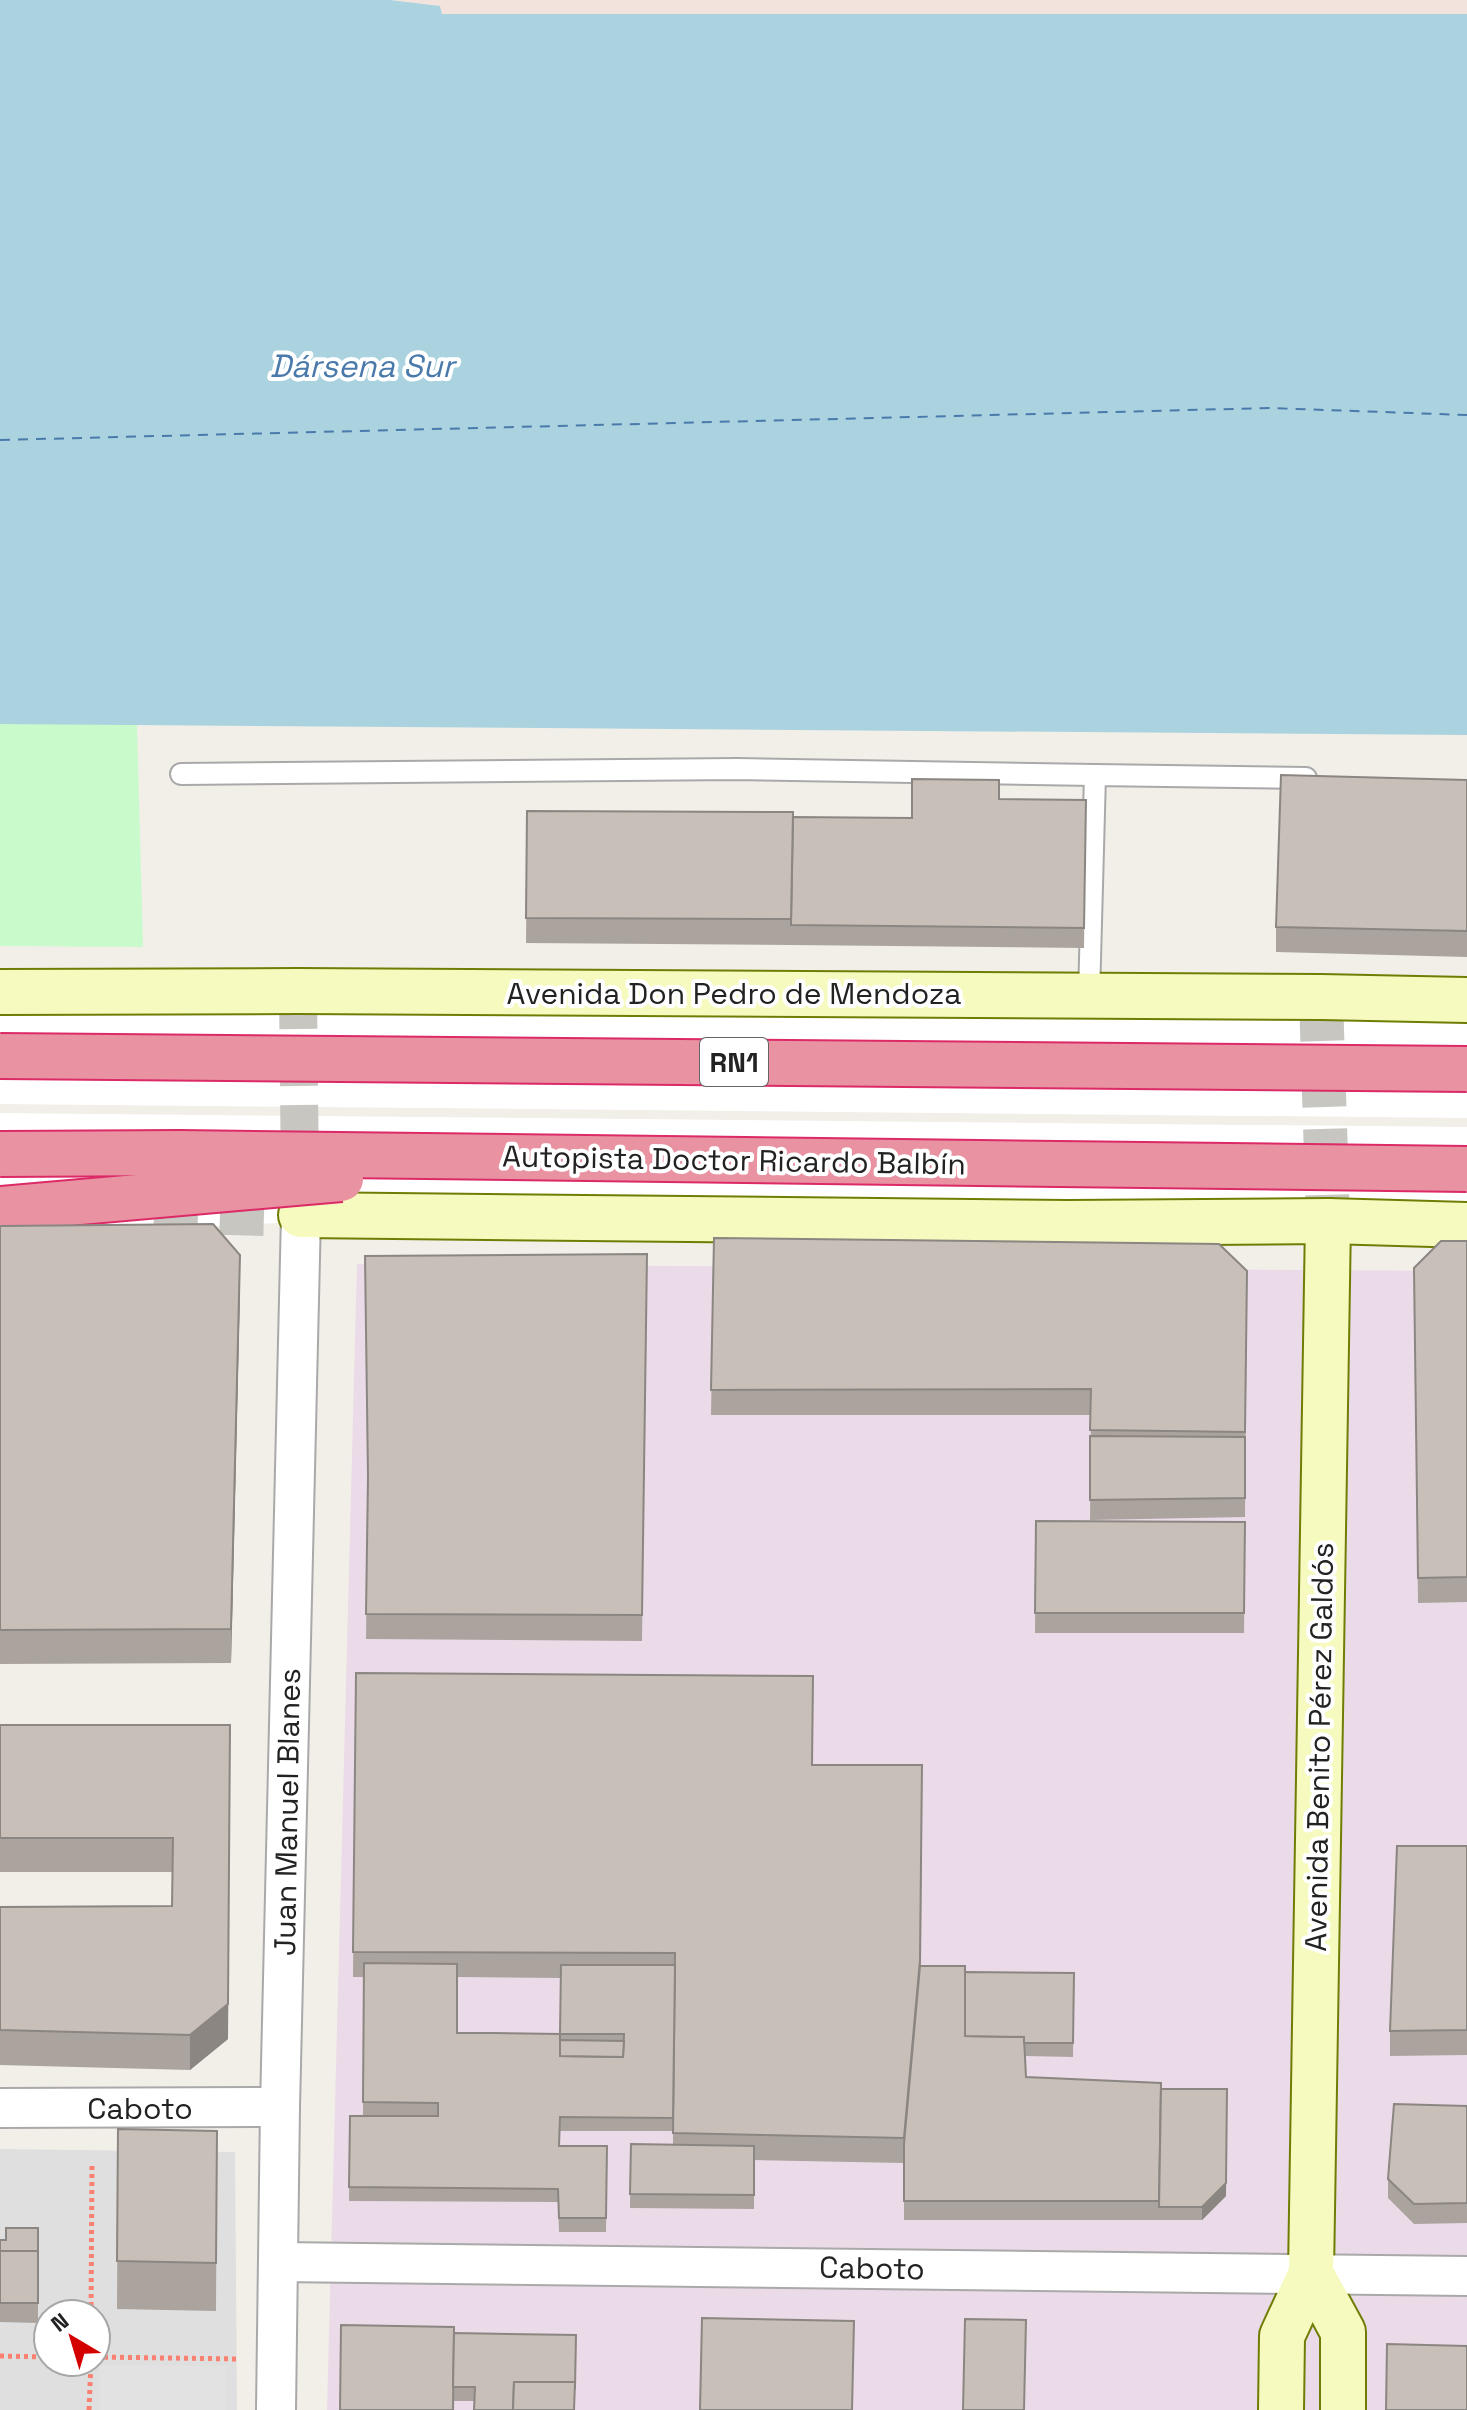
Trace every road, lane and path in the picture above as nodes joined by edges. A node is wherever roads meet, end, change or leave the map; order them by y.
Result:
1 (181, 774) dead end
2 (1095, 775) junction
3 (1327, 778) edge
4 (0, 992) edge
5 (1089, 996) junction
6 (1467, 1000) edge
7 (0, 1056) edge
8 (1467, 1069) edge
9 (0, 1154) edge
10 (591, 1158) junction
11 (1467, 1169) edge
12 (0, 1209) edge
13 (301, 1215) joint
14 (1328, 1221) junction
15 (1467, 1225) edge
16 (280, 2107) junction
17 (0, 2108) edge
18 (92, 2165) dead end
19 (278, 2262) junction
20 (1311, 2273) junction
21 (1467, 2276) edge
22 (91, 2298) edge
23 (0, 2356) edge
24 (32, 2357) edge
25 (112, 2357) edge
26 (244, 2359) dead end
27 (90, 2378) edge
28 (89, 2410) edge
29 (276, 2410) edge
30 (1281, 2410) edge
31 (1343, 2410) edge

1 - 2 lane
2 - 3 lane
2 - 5 lane
4 - 5 main road, Avenida Don Pedro de Mendoza
5 - 6 main road, Avenida Don Pedro de Mendoza
7 - 8 highway, RN1, bridge
9 - 10 highway, Autopista Doctor Ricardo Balbín, bridge
10 - 11 highway, Autopista Doctor Ricardo Balbín, bridge
10 - 12 highway, bridge
13 - 14 main road
13 - 16 street, Juan Manuel Blanes
14 - 15 main road
14 - 20 main road, Avenida Benito Pérez Galdós
16 - 17 street, Caboto
16 - 19 street, Juan Manuel Blanes
18 - 22 path
19 - 20 street, Caboto
19 - 29 street, Juan Manuel Blanes
20 - 21 street, Caboto
20 - 30 main road, Avenida Benito Pérez Galdós
20 - 31 main road, Avenida Benito Pérez Galdós
23 - 24 path
25 - 26 path
27 - 28 path

